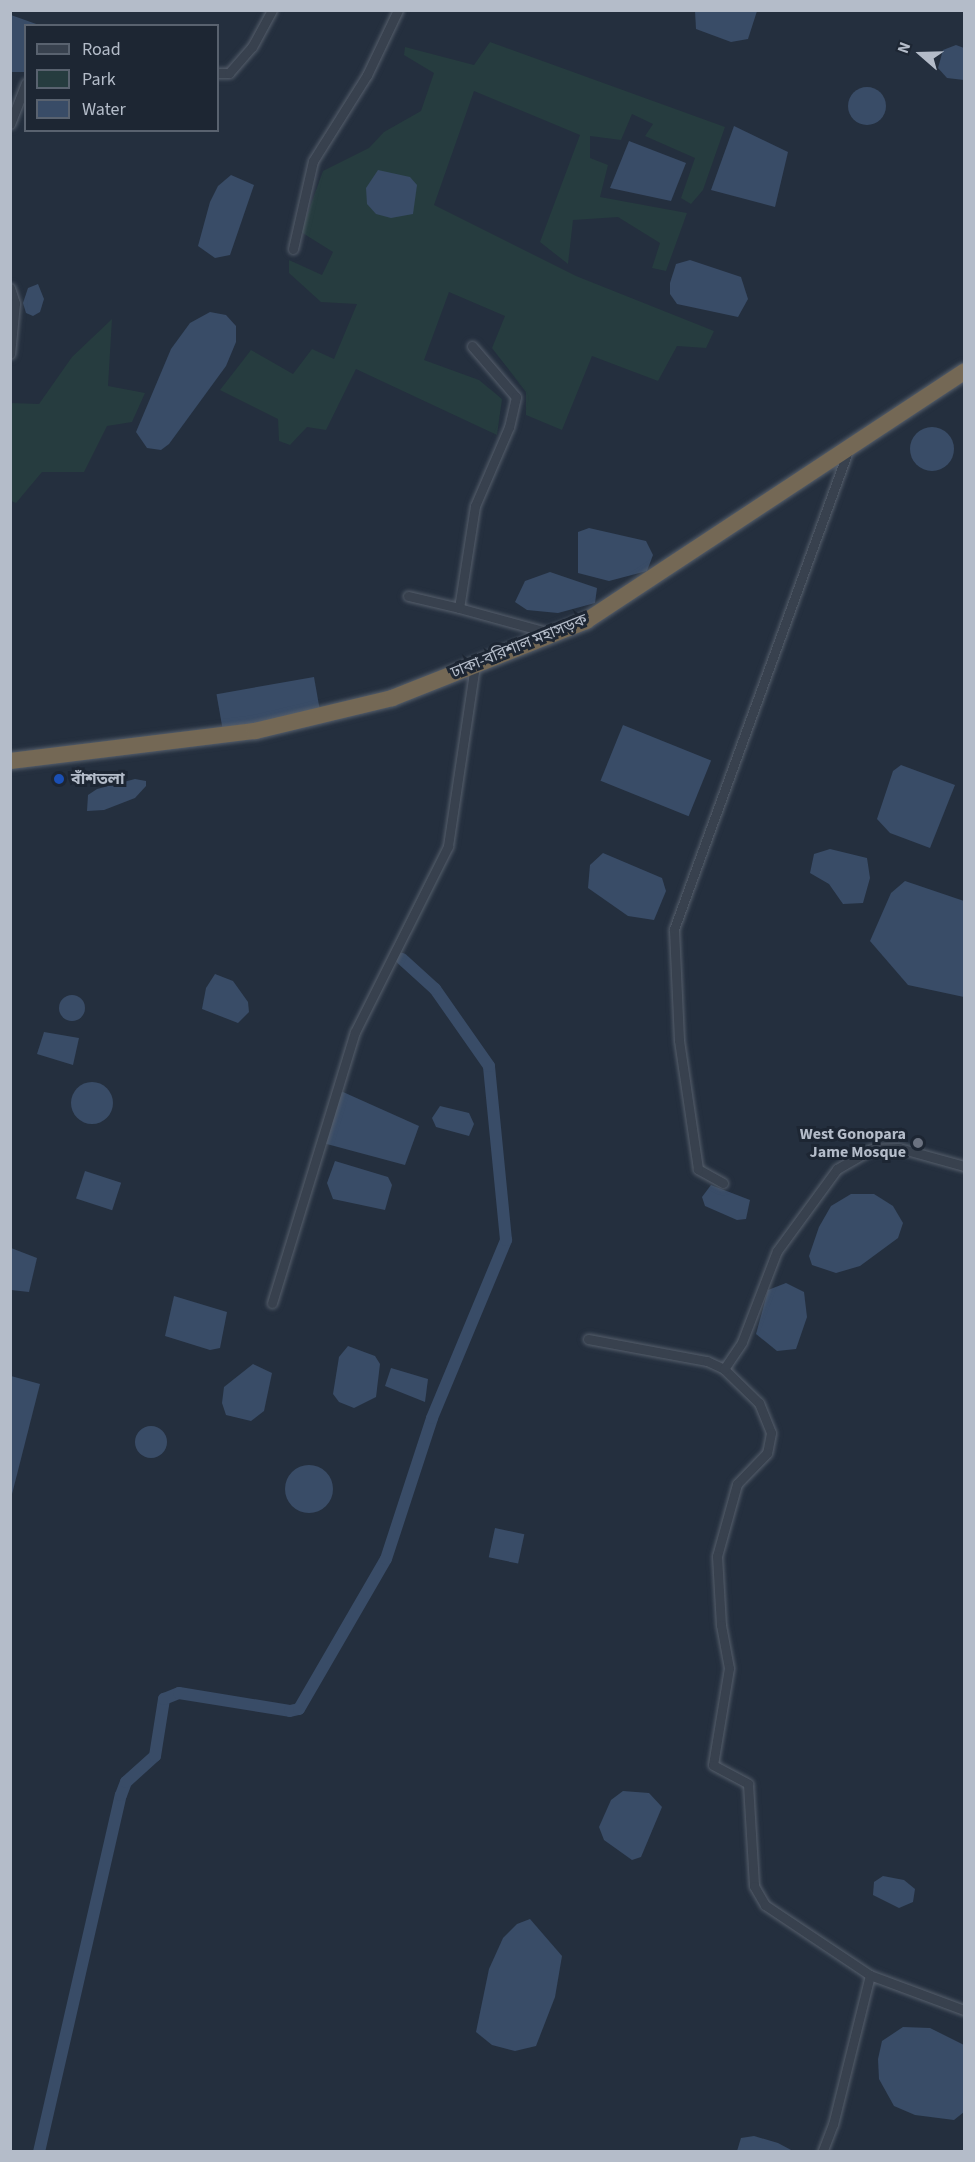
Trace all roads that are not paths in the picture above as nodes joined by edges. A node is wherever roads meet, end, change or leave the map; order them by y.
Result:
1 (272, 10) edge
2 (398, 10) edge
3 (219, 73) edge
4 (24, 88) edge
5 (10, 124) edge
6 (293, 249) dead end
7 (10, 288) edge
8 (472, 346) dead end
9 (10, 354) edge
10 (964, 372) edge
11 (850, 446) junction
12 (408, 596) dead end
13 (459, 608) junction
14 (558, 632) junction
15 (475, 665) junction
16 (10, 761) edge
17 (964, 1166) edge
18 (723, 1183) dead end
19 (272, 1302) dead end
20 (588, 1339) dead end
21 (724, 1369) junction
22 (870, 1975) junction
23 (964, 2010) edge
24 (822, 2151) edge

1 - 3 street
2 - 6 street
4 - 5 street
7 - 9 street
8 - 13 street
10 - 11 highway, ঢাকা-বরিশাল মহাসড়ক
11 - 14 highway, ঢাকা-বরিশাল মহাসড়ক
11 - 18 street
12 - 13 street
13 - 14 street
14 - 15 highway, ঢাকা-বরিশাল মহাসড়ক
15 - 16 highway, ঢাকা-বরিশাল মহাসড়ক
15 - 19 street
17 - 21 street
20 - 21 street
21 - 22 street
22 - 23 street
22 - 24 street

